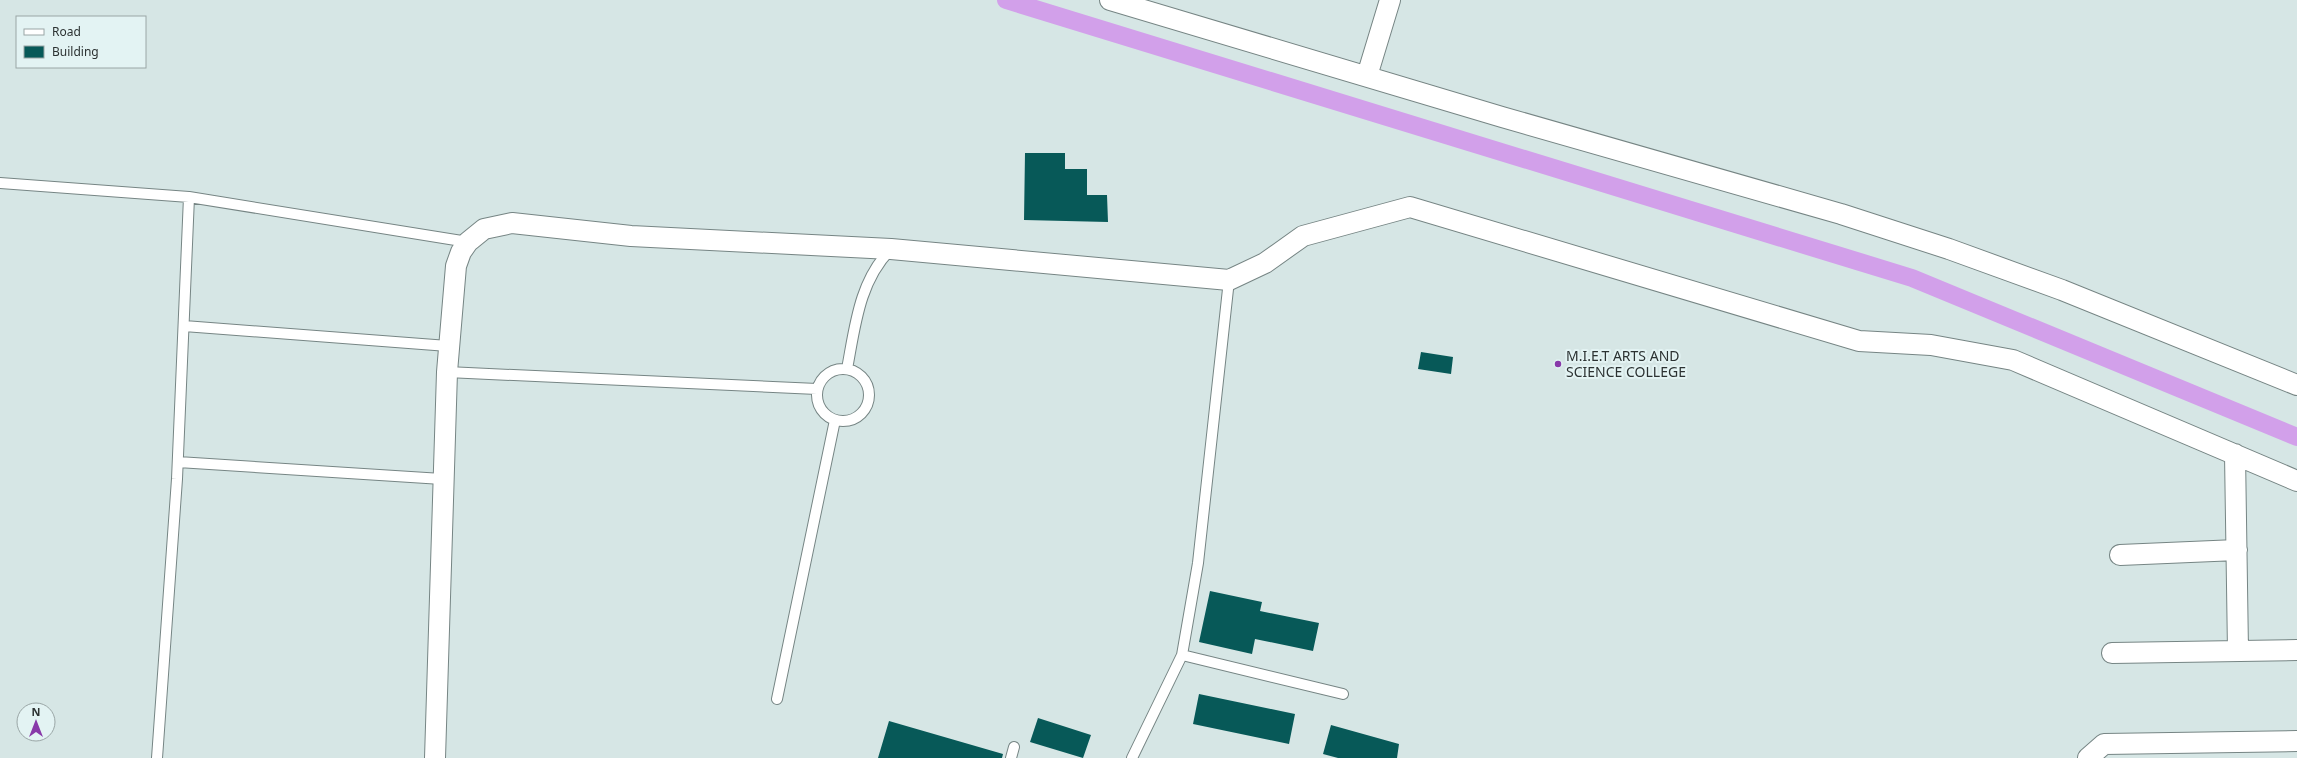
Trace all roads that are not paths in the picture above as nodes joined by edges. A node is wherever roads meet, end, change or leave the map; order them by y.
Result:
1 (1110, 0) edge
2 (1390, 0) edge
3 (1367, 76) junction
4 (0, 183) edge
5 (189, 197) junction
6 (468, 242) junction
7 (891, 249) junction
8 (1229, 280) junction
9 (184, 326) junction
10 (448, 346) junction
11 (847, 369) junction
12 (447, 372) junction
13 (2297, 385) edge
14 (817, 389) junction
15 (835, 420) junction
16 (2235, 454) junction
17 (178, 462) junction
18 (442, 479) junction
19 (2297, 481) edge
20 (2236, 550) junction
21 (2120, 555) dead end
22 (2297, 650) edge
23 (2238, 651) junction
24 (2112, 653) dead end
25 (1182, 655) junction
26 (1343, 694) dead end
27 (777, 700) dead end
28 (2297, 741) edge
29 (1014, 747) dead end
30 (158, 758) edge
31 (435, 758) edge
32 (1011, 758) edge
33 (1132, 758) edge
34 (2088, 758) edge

1 - 3 street
2 - 3 street
3 - 13 street
4 - 5 lane
5 - 6 lane
5 - 9 lane
6 - 7 street
6 - 10 street
7 - 8 street
7 - 11 lane
8 - 16 street
8 - 25 lane
9 - 10 lane
9 - 17 lane
10 - 12 street
11 - 14 lane
11 - 15 lane
12 - 14 lane
12 - 18 street
14 - 15 lane
15 - 27 lane
16 - 19 street
16 - 20 street
17 - 18 lane
17 - 30 lane
18 - 31 street
20 - 21 street
20 - 23 street
22 - 23 street
23 - 24 street
25 - 26 lane
25 - 33 lane
28 - 34 street
29 - 32 lane

